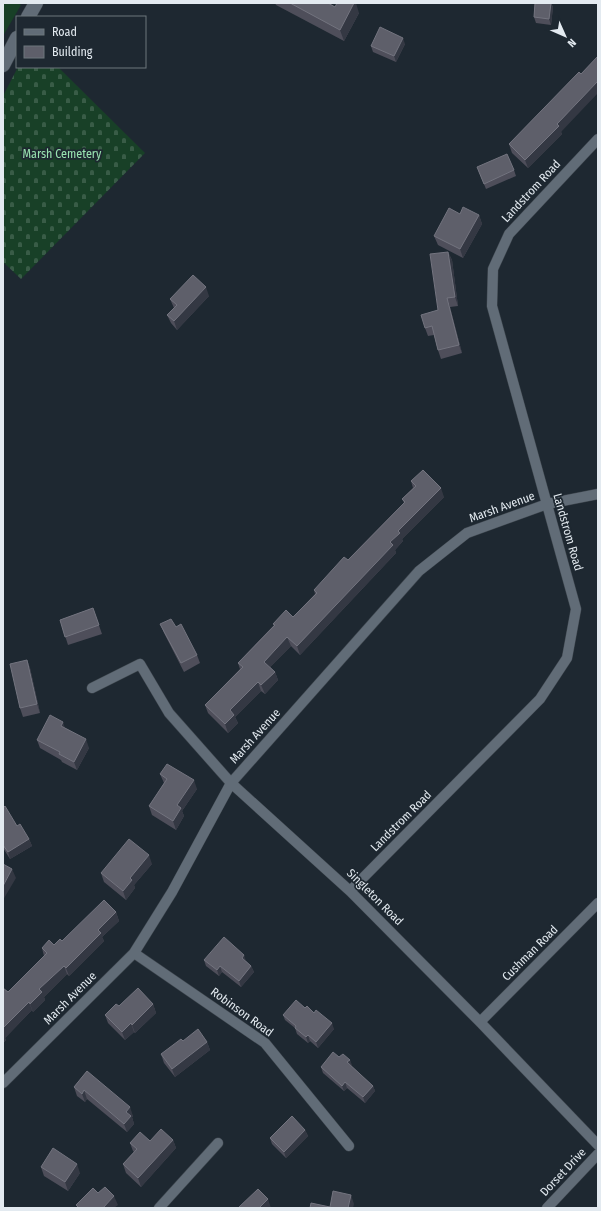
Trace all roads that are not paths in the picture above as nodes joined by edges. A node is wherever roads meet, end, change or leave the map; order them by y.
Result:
1 (36, 3) edge
2 (29, 16) edge
3 (16, 40) edge
4 (3, 65) edge
5 (598, 139) edge
6 (598, 494) edge
7 (546, 504) junction
8 (92, 688) dead end
9 (231, 783) junction
10 (350, 891) junction
11 (598, 903) edge
12 (134, 953) junction
13 (480, 1022) junction
14 (3, 1083) edge
15 (218, 1143) dead end
16 (598, 1145) edge
17 (349, 1146) dead end
18 (598, 1154) edge
19 (159, 1208) edge
20 (547, 1208) edge

1 - 2 main road
3 - 4 main road
5 - 7 street, Landstrom Road
6 - 7 street, Marsh Avenue
7 - 9 street, Marsh Avenue
7 - 10 street, Landstrom Road
8 - 9 street, Singleton Road
9 - 10 street, Singleton Road
9 - 12 street, Marsh Avenue
10 - 13 street, Singleton Road
11 - 13 street, Cushman Road
12 - 14 street, Marsh Avenue
12 - 17 street, Robinson Road
13 - 16 street, Singleton Road
15 - 19 street
18 - 20 street, Dorset Drive

